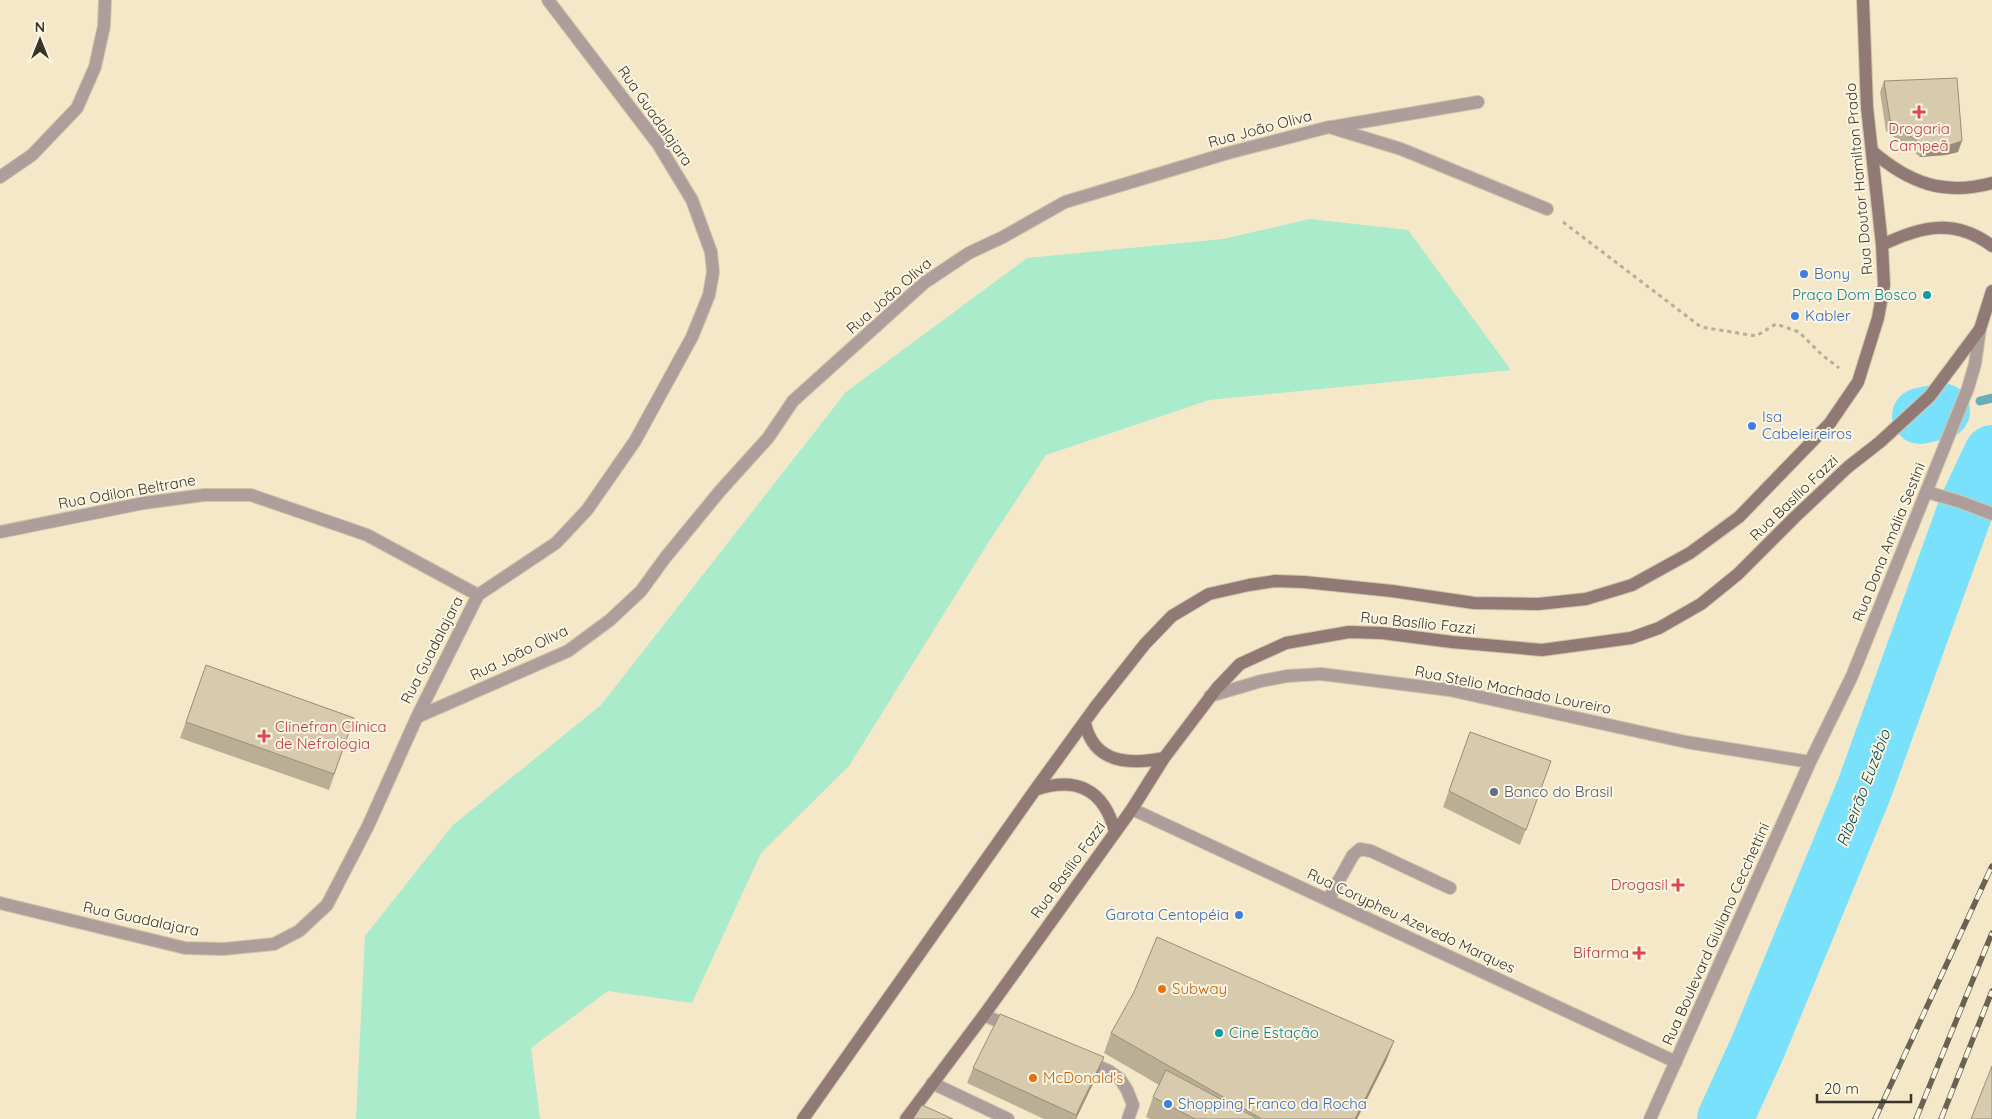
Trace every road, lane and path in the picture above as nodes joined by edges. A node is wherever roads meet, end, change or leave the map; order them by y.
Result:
1 (105, 0) edge
2 (548, 0) edge
3 (1863, 0) edge
4 (1478, 102) dead end
5 (1329, 127) junction
6 (1872, 151) junction
7 (0, 177) edge
8 (1992, 183) edge
9 (1547, 209) joint
10 (1882, 245) junction
11 (1992, 246) edge
12 (1992, 291) edge
13 (1980, 329) junction
14 (1822, 355) dead end
15 (1858, 382) joint
16 (1927, 492) junction
17 (1992, 514) edge
18 (0, 532) edge
19 (478, 595) junction
20 (1210, 696) junction
21 (417, 717) junction
22 (1084, 723) junction
23 (1164, 758) junction
24 (1810, 762) junction
25 (1035, 790) junction
26 (1132, 809) junction
27 (1115, 832) junction
28 (1450, 888) dead end
29 (1328, 900) junction
30 (0, 903) edge
31 (984, 1015) junction
32 (1020, 1031) edge
33 (1074, 1055) edge
34 (1676, 1062) junction
35 (932, 1083) junction
36 (803, 1119) edge
37 (906, 1119) edge
38 (1008, 1119) edge
39 (1128, 1119) edge
40 (1650, 1119) edge

1 - 7 street
2 - 19 street, Rua Guadalajara
3 - 6 main road, Rua Doutor Hamilton Prado
4 - 5 street
5 - 9 street, Rua João Oliva
5 - 21 street, Rua João Oliva
6 - 8 main road
6 - 10 main road, Rua Doutor Hamilton Prado
9 - 14 path
10 - 11 main road
10 - 15 main road, Rua Doutor Hamilton Prado
12 - 13 main road, Rua Basílio Fazzi
13 - 16 street, Rua Dona Amália Sestini
13 - 20 main road, Rua Basílio Fazzi
15 - 22 main road, Rua Basílio Fazzi
16 - 17 street
16 - 24 street, Rua Dona Amália Sestini
18 - 19 street, Rua Odilon Beltrane
19 - 21 street, Rua Guadalajara
20 - 23 main road, Rua Basílio Fazzi
20 - 24 street, Rua Stelio Machado Loureiro
21 - 30 street, Rua Guadalajara
22 - 23 main road
22 - 25 main road, Rua Basílio Fazzi
23 - 26 main road, Rua Basílio Fazzi
24 - 34 street, Rua Boulevard Giuliano Cecchettini
25 - 27 main road
25 - 36 main road, Rua Basílio Fazzi
26 - 27 main road, Rua Basílio Fazzi
26 - 29 street, Rua Corypheu Azevedo Marques
27 - 31 main road, Rua Basílio Fazzi
28 - 29 street
29 - 34 street, Rua Corypheu Azevedo Marques
31 - 32 street
31 - 35 main road, Rua Basílio Fazzi
33 - 39 street
34 - 40 street, Rua Boulevard Giuliano Cecchettini
35 - 37 main road, Rua Basílio Fazzi
35 - 38 street

